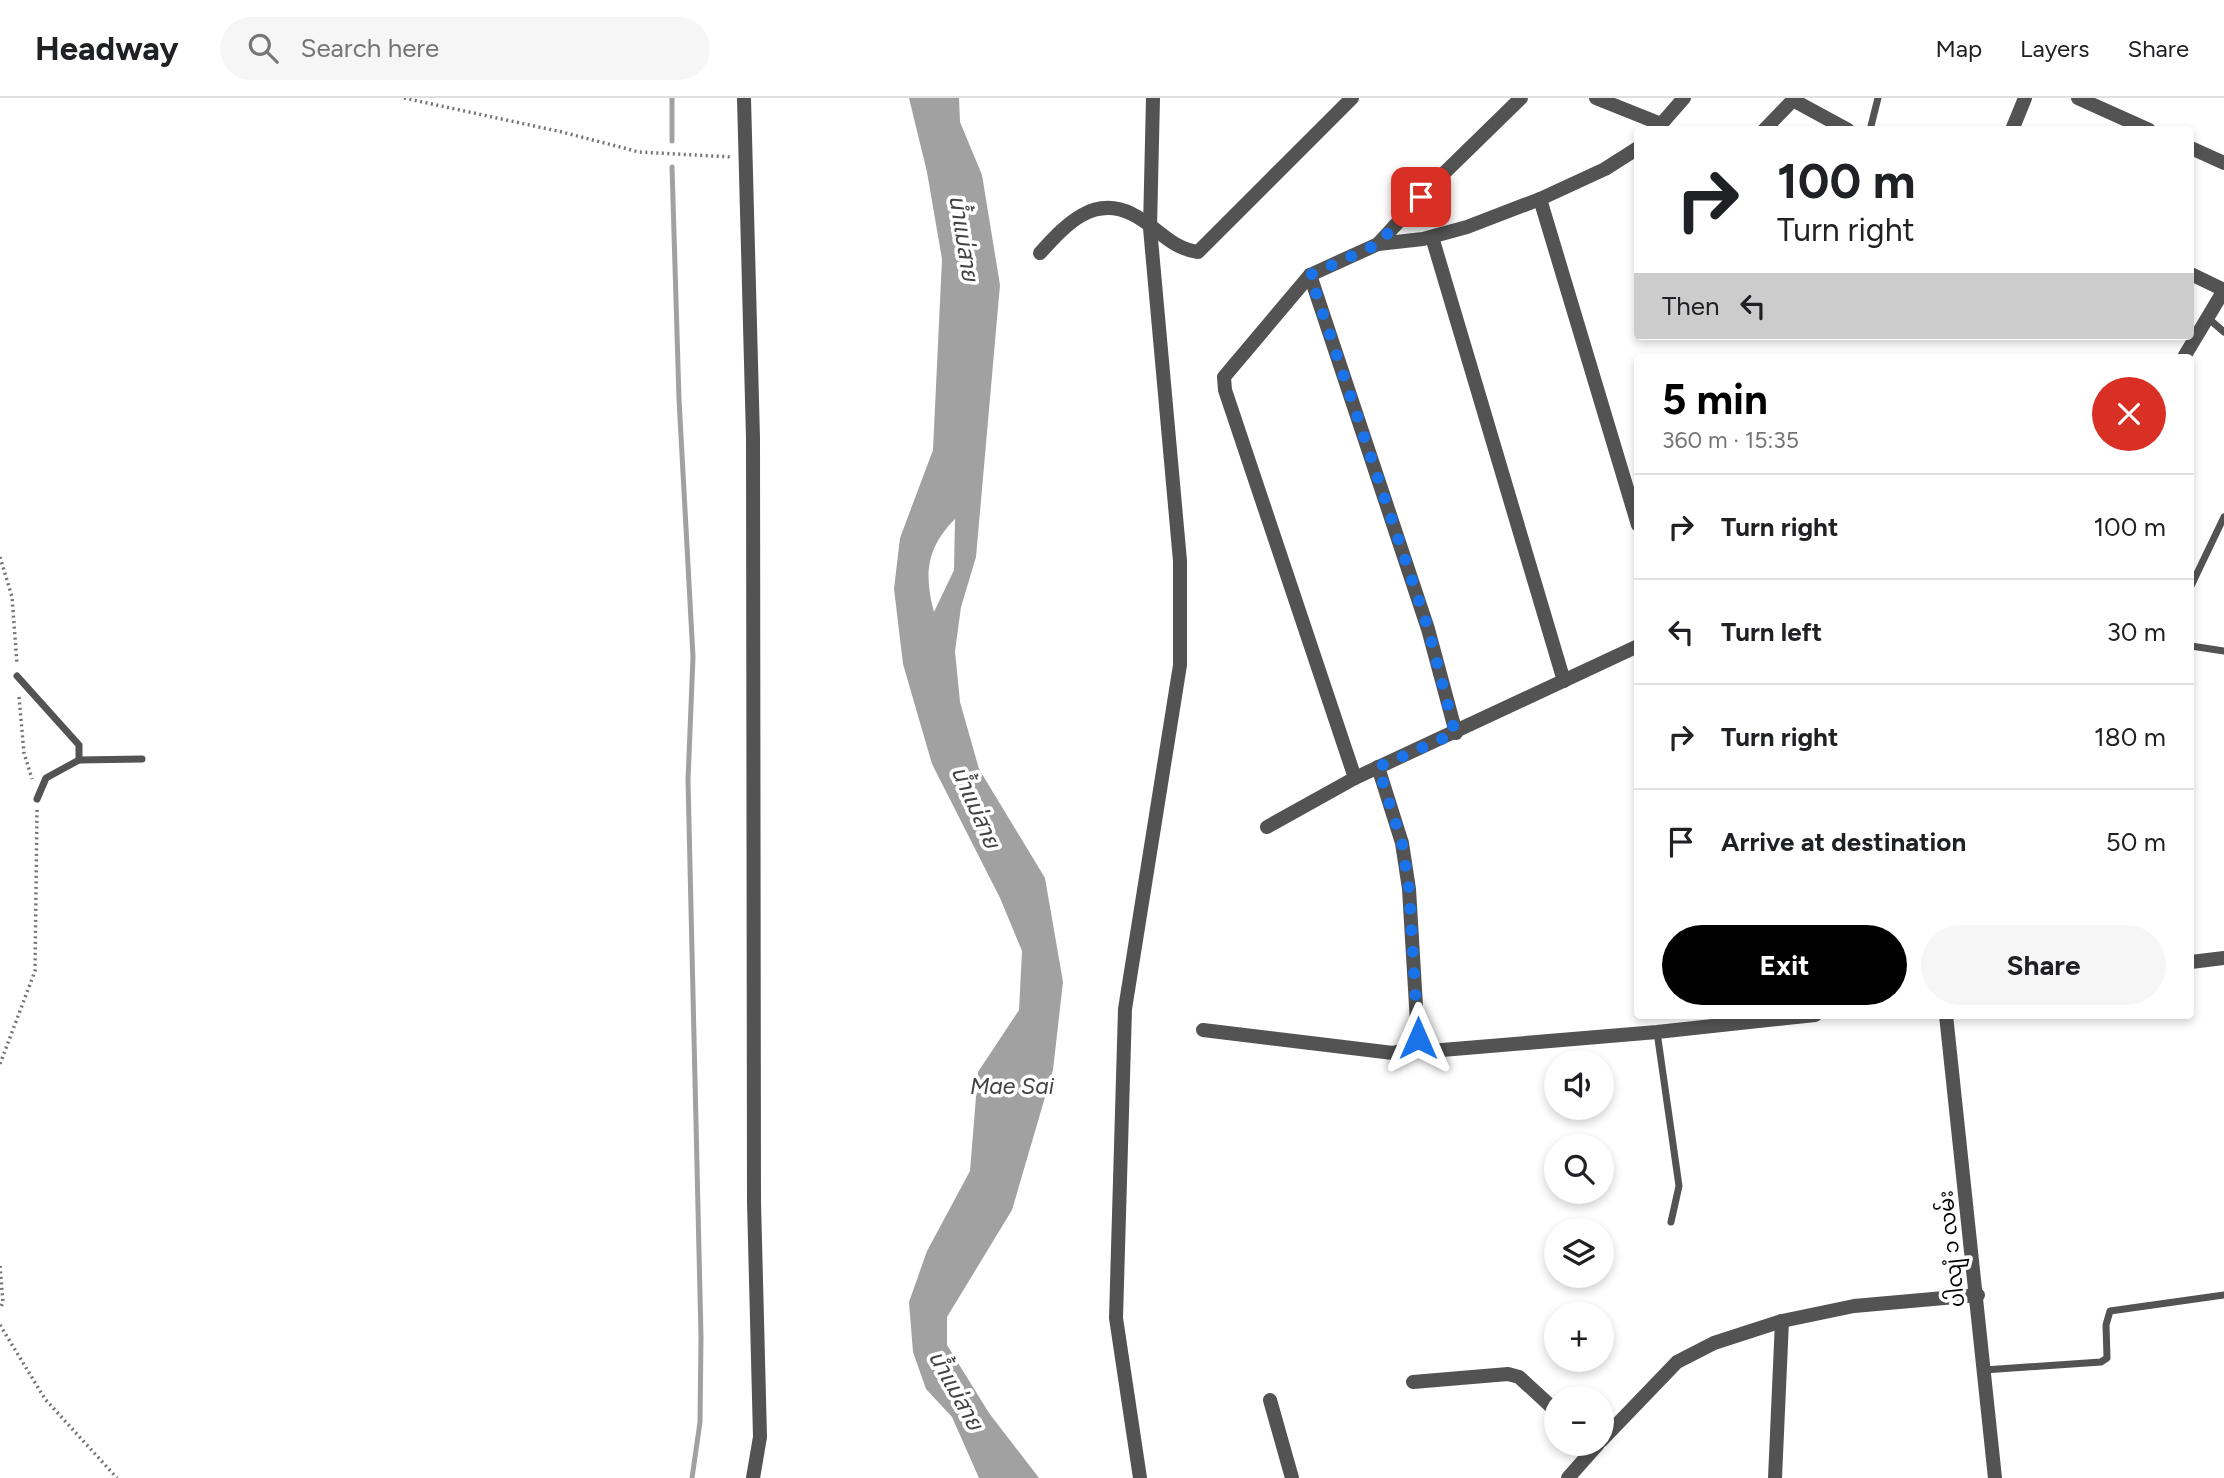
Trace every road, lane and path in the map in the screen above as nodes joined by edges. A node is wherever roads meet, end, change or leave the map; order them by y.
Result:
1 (404, 98) edge
2 (744, 98) edge
3 (1153, 98) edge
4 (1352, 98) edge
5 (1521, 98) edge
6 (1596, 98) edge
7 (1684, 98) edge
8 (1878, 98) edge
9 (2025, 98) edge
10 (2078, 98) edge
11 (1794, 99) edge
12 (1657, 126) edge
13 (1660, 126) edge
14 (1768, 126) edge
15 (1841, 126) edge
16 (1871, 126) edge
17 (2014, 126) edge
18 (2140, 126) edge
19 (2194, 149) edge
20 (1634, 153) edge
21 (746, 158) junction
22 (2224, 163) edge
23 (1540, 199) junction
24 (1150, 228) junction
25 (1432, 237) junction
26 (1378, 244) junction
27 (1040, 253) dead end
28 (1310, 275) junction
29 (2194, 275) edge
30 (2224, 290) edge
31 (2209, 319) junction
32 (2224, 332) edge
33 (2186, 354) edge
34 (1634, 511) edge
35 (2224, 517) edge
36 (0, 557) edge
37 (2194, 580) edge
38 (2194, 646) edge
39 (1634, 648) edge
40 (2224, 651) edge
41 (17, 676) junction
42 (1564, 681) junction
43 (1455, 733) junction
44 (142, 759) dead end
45 (79, 760) junction
46 (1378, 767) junction
47 (1355, 778) junction
48 (37, 800) junction
49 (1266, 827) dead end
50 (2224, 958) edge
51 (2194, 962) edge
52 (1778, 1019) edge
53 (1947, 1019) edge
54 (1203, 1030) dead end
55 (1657, 1032) junction
56 (1408, 1049) junction
57 (0, 1064) edge
58 (1671, 1222) dead end
59 (0, 1266) edge
60 (1978, 1295) junction
61 (2224, 1295) edge
62 (0, 1308) edge
63 (1782, 1321) junction
64 (0, 1325) edge
65 (1984, 1370) junction
66 (1413, 1382) dead end
67 (1270, 1400) dead end
68 (1544, 1400) edge
69 (1614, 1426) edge
70 (1586, 1456) edge
71 (117, 1478) edge
72 (752, 1478) edge
73 (1140, 1478) edge
74 (1292, 1478) edge
75 (1568, 1478) edge
76 (1775, 1478) edge
77 (1995, 1478) edge

1 - 21 path
2 - 21 street
3 - 24 street
4 - 24 street
5 - 26 street
6 - 12 street
7 - 13 street
8 - 16 lane
9 - 17 street
10 - 18 street
11 - 14 street
11 - 15 street
19 - 22 street
20 - 23 street
21 - 72 street
23 - 25 street
23 - 34 street
24 - 27 street
24 - 73 street
25 - 26 street
25 - 42 street
26 - 28 street
28 - 43 street
28 - 47 street
29 - 30 street
30 - 31 street
31 - 32 lane
31 - 33 street
35 - 37 lane
36 - 41 path
38 - 40 lane
39 - 42 street
41 - 45 lane
41 - 48 path
42 - 43 street
43 - 46 street
44 - 45 lane
45 - 48 lane
46 - 47 street
46 - 56 street
47 - 49 street
48 - 57 path
50 - 51 street
52 - 55 street
53 - 60 street, ပါလျံ ၁ လမ်း
54 - 56 street
55 - 56 street
55 - 58 lane
59 - 62 path
60 - 63 street
60 - 65 street, ပါလျံ ၁ လမ်း
61 - 65 lane
63 - 69 street
63 - 76 street
64 - 71 path
65 - 77 street, ပါလျံ ၁ လမ်း
66 - 68 street
67 - 74 street
70 - 75 street

